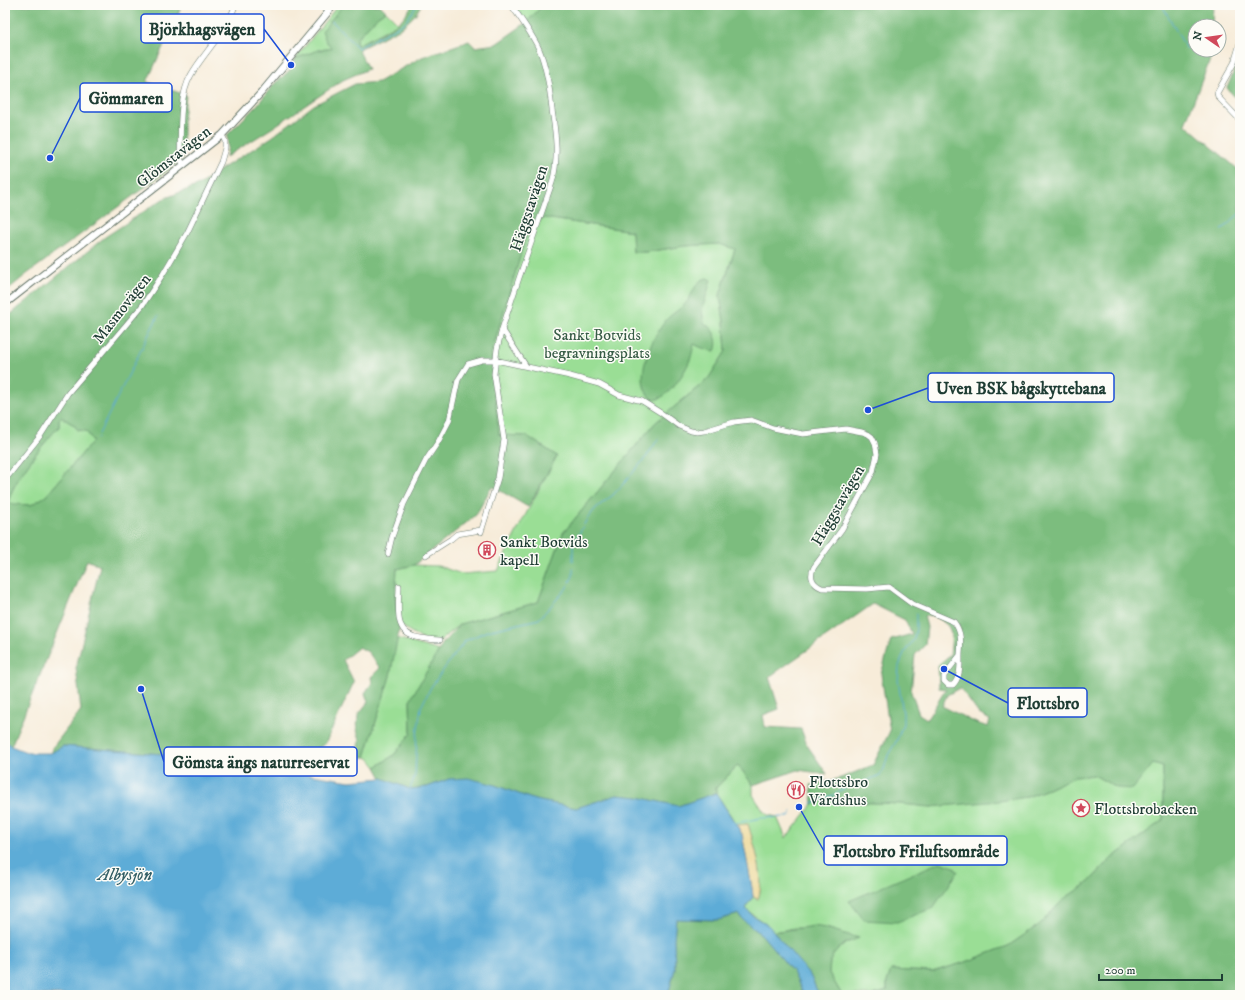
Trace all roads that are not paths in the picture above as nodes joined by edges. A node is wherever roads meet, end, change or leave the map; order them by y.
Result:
1 (235, 5) edge
2 (319, 5) edge
3 (511, 5) edge
4 (332, 8) edge
5 (1240, 43) edge
6 (1240, 120) edge
7 (222, 135) junction
8 (184, 165) junction
9 (5, 304) edge
10 (502, 330) junction
11 (496, 360) junction
12 (526, 366) junction
13 (5, 480) edge
14 (388, 554) dead end
15 (426, 555) dead end
16 (399, 586) dead end
17 (440, 640) dead end
18 (960, 655) junction

1 - 8 street
2 - 4 street
3 - 10 street, Häggstavägen
4 - 7 main road, Glömstavägen
5 - 6 street
7 - 8 main road, Glömstavägen
7 - 13 street, Masmovägen
8 - 9 main road, Glömstavägen
10 - 11 street, Häggstavägen
10 - 12 street
11 - 12 street, Häggstavägen
11 - 14 street
11 - 15 street, Häggstavägen
12 - 18 street, Häggstavägen
16 - 17 street
18 - 18 street

